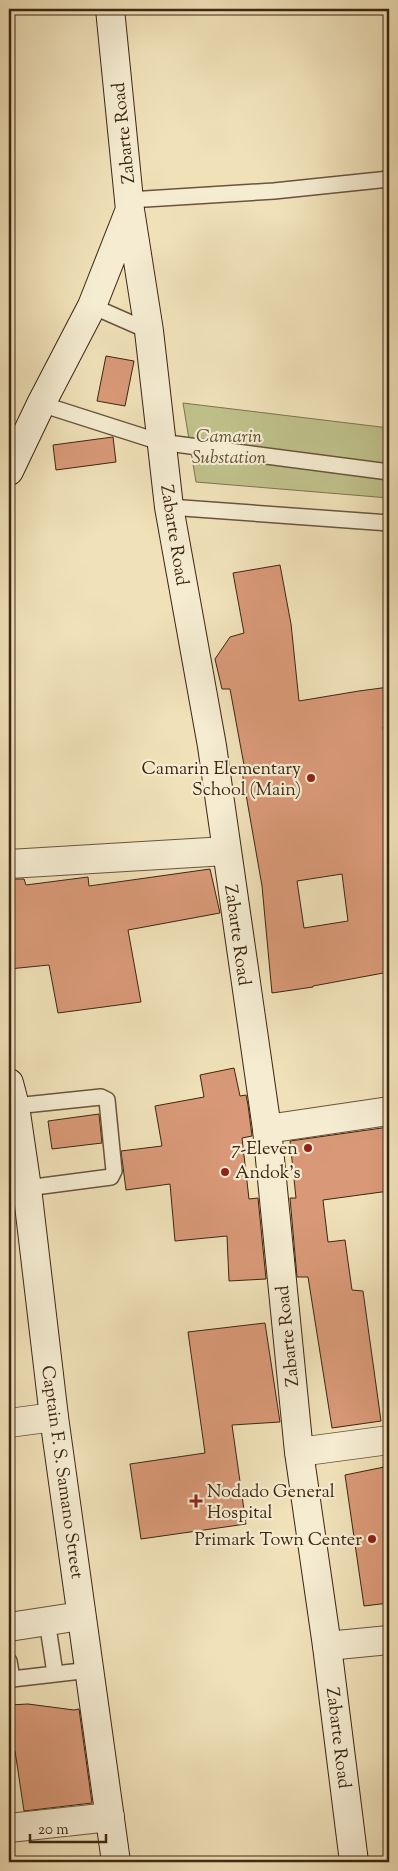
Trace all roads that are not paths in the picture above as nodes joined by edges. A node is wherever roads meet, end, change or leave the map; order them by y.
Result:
1 (110, 9) edge
2 (389, 179) edge
3 (130, 205) junction
4 (92, 306) junction
5 (148, 331) junction
6 (40, 404) junction
7 (160, 442) junction
8 (9, 471) edge
9 (389, 472) edge
10 (169, 507) junction
11 (389, 523) edge
12 (226, 851) junction
13 (9, 864) edge
14 (12, 1094) edge
15 (389, 1111) edge
16 (267, 1130) junction
17 (27, 1188) junction
18 (54, 1417) junction
19 (9, 1423) edge
20 (389, 1440) edge
21 (299, 1452) junction
22 (81, 1616) junction
23 (47, 1621) junction
24 (9, 1627) edge
25 (389, 1640) edge
26 (327, 1646) junction
27 (9, 1661) edge
28 (90, 1670) junction
29 (55, 1674) junction
30 (110, 1817) junction
31 (9, 1828) edge
32 (116, 1862) edge
33 (354, 1862) edge

1 - 3 main road, Zabarte Road
2 - 3 lane
3 - 4 main road
3 - 5 main road, Zabarte Road
4 - 5 lane
4 - 6 main road
5 - 7 main road, Zabarte Road
6 - 7 lane
6 - 8 main road
7 - 9 lane
7 - 10 main road, Zabarte Road
10 - 11 lane
10 - 12 main road, Zabarte Road
12 - 13 main road
12 - 16 main road, Zabarte Road
14 - 17 main road, Captain F. S. Samano Street
14 - 17 lane
15 - 16 main road
16 - 21 main road, Zabarte Road
17 - 18 main road, Captain F. S. Samano Street
18 - 19 main road
18 - 22 main road, Captain F. S. Samano Street
20 - 21 main road
21 - 26 main road, Zabarte Road
22 - 23 main road
22 - 28 main road, Captain F. S. Samano Street
23 - 24 main road
23 - 29 lane
25 - 26 main road
26 - 33 main road, Zabarte Road
27 - 29 lane
28 - 29 lane
28 - 30 main road, Captain F. S. Samano Street
30 - 31 main road
30 - 32 main road, Captain F. S. Samano Street

